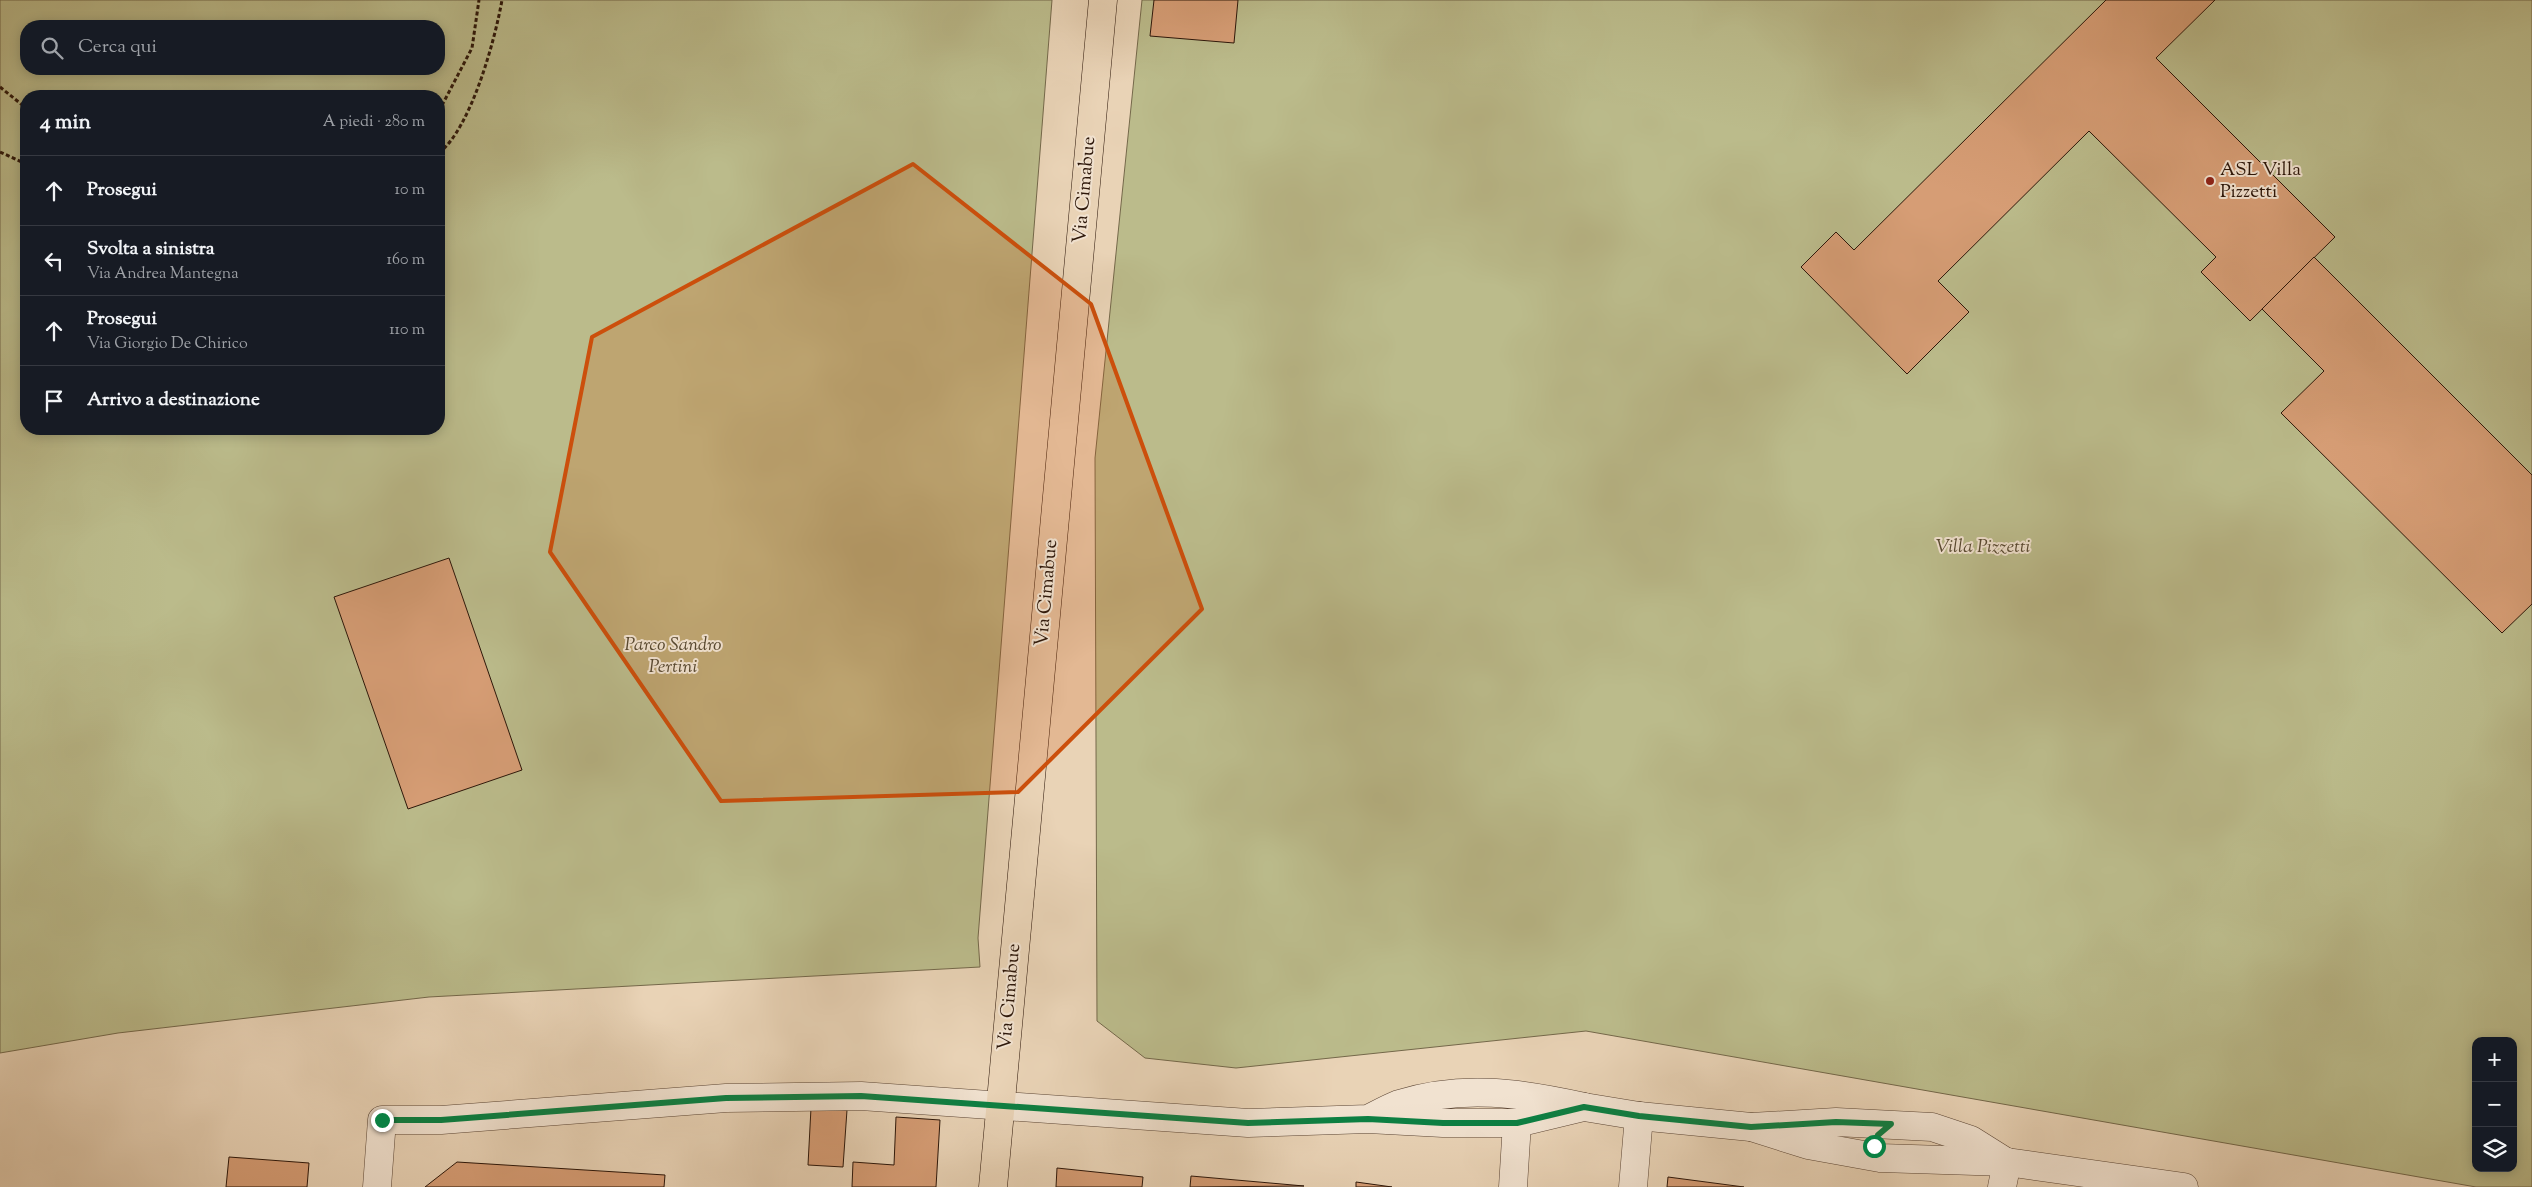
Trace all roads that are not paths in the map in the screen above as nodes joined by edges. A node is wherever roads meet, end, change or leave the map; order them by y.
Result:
1 (1103, 0) edge
2 (1000, 1105) junction
3 (1584, 1107) junction
4 (1639, 1116) junction
5 (1368, 1119) junction
6 (1517, 1123) junction
7 (1891, 1124) junction
8 (1751, 1127) junction
9 (1880, 1158) junction
10 (2005, 1175) edge
11 (377, 1187) edge
12 (993, 1187) edge
13 (1513, 1187) edge
14 (1633, 1187) edge
15 (2184, 1187) edge

1 - 2 main road, Via Cimabue
2 - 5 street
2 - 11 street
2 - 12 main road, Via Cimabue
3 - 4 street
3 - 5 street
3 - 6 street
4 - 8 street
4 - 14 street
5 - 6 street
6 - 13 street
7 - 8 street
7 - 9 street
7 - 10 street
8 - 9 street
9 - 10 street
10 - 15 street

